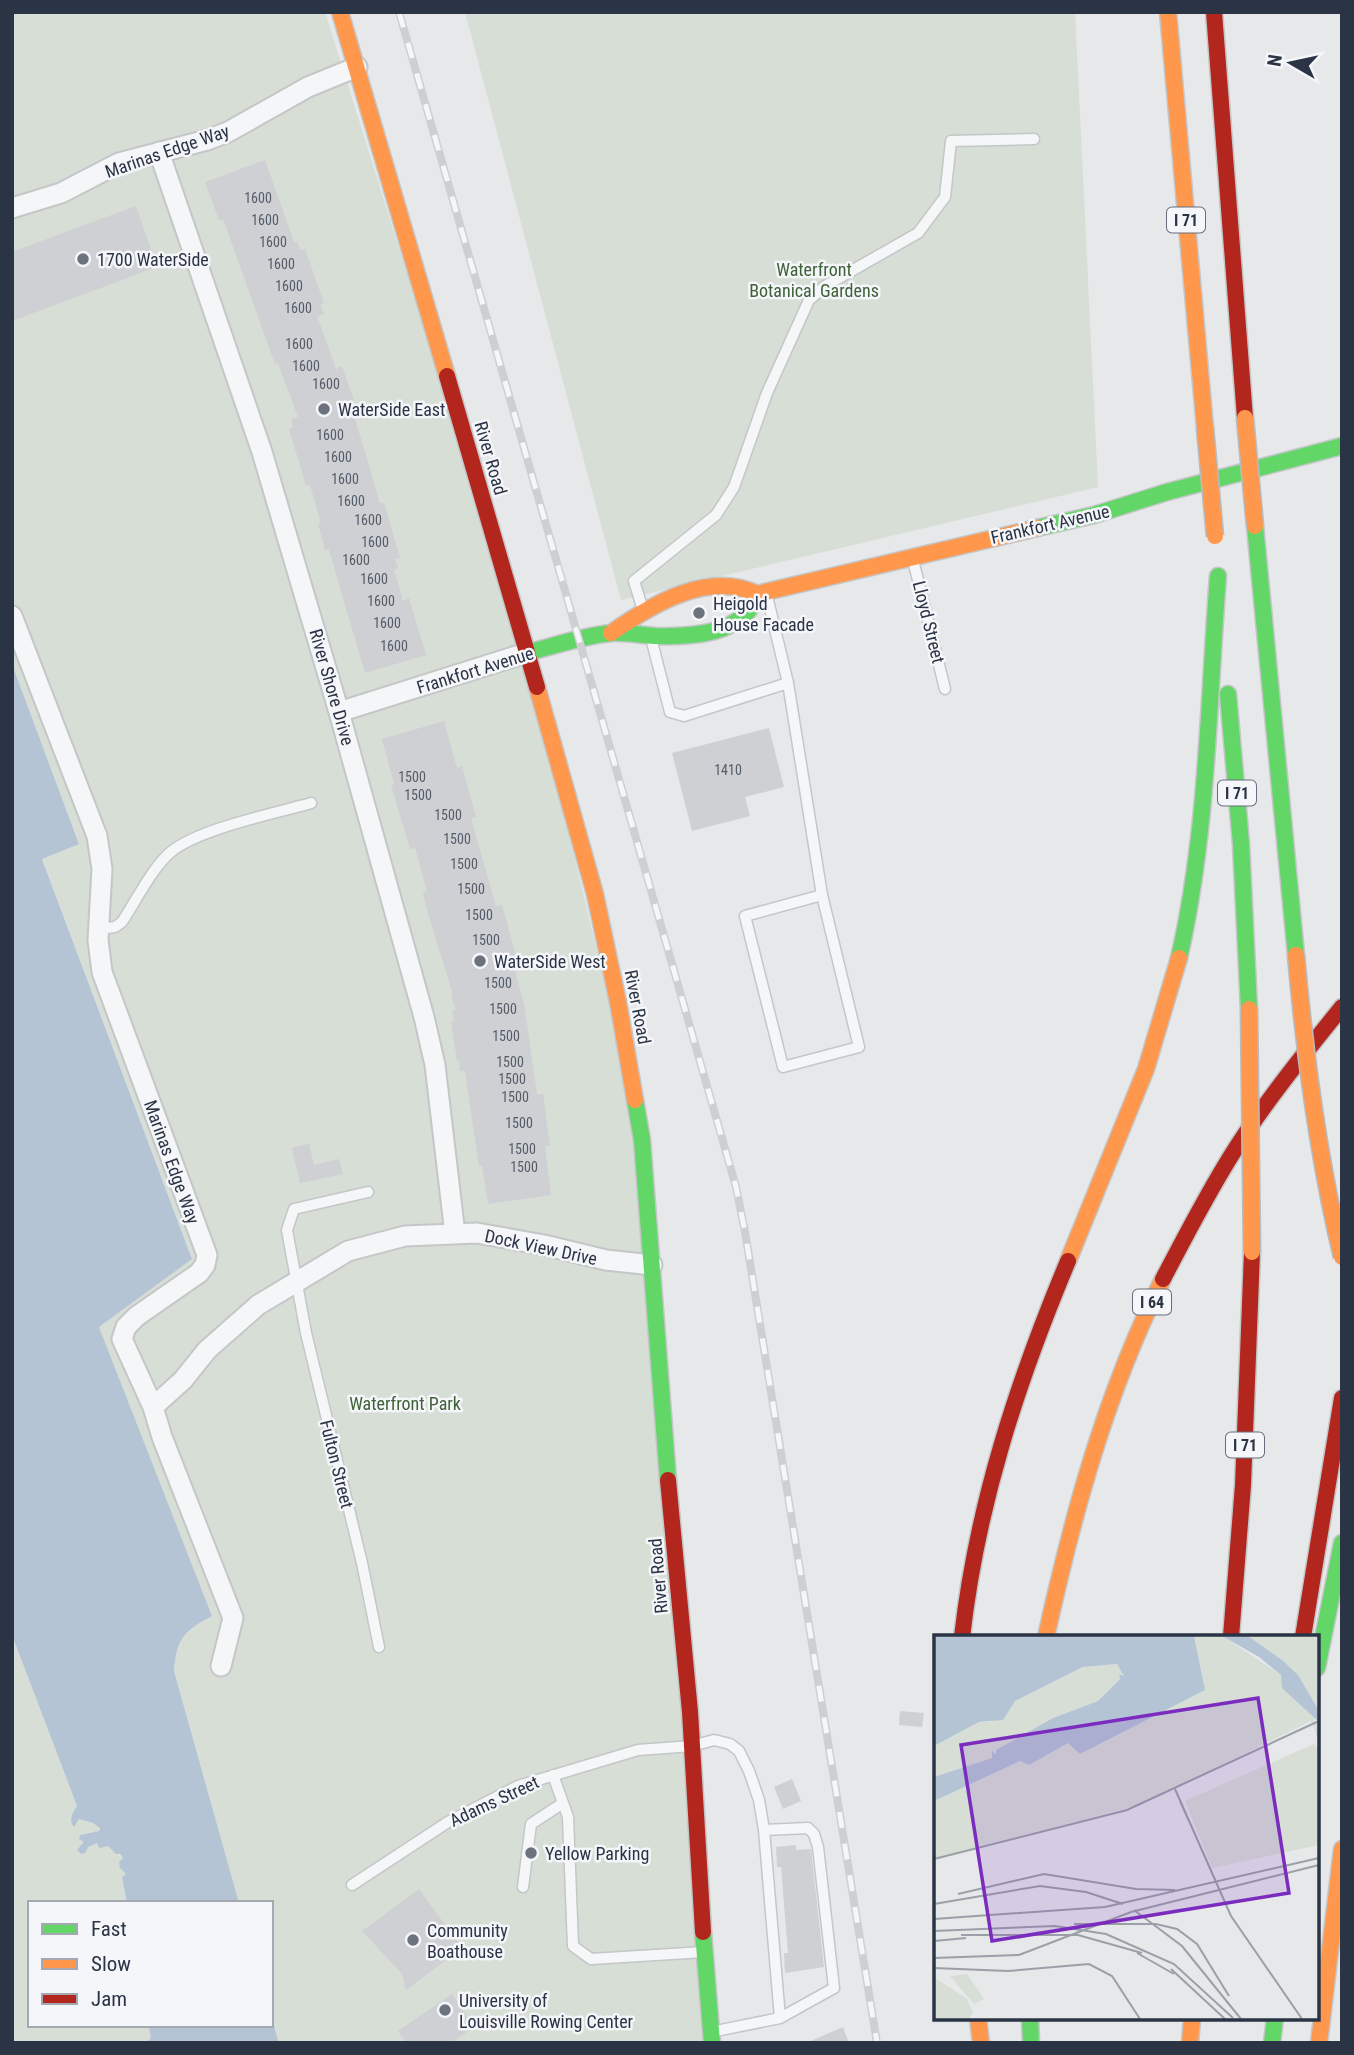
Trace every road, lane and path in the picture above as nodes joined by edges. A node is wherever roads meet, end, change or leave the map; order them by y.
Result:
1 (340, 12) edge
2 (1167, 12) edge
3 (1214, 12) edge
4 (357, 68) junction
5 (1034, 139) dead end
6 (159, 152) junction
7 (12, 208) edge
8 (1342, 446) edge
9 (912, 556) junction
10 (1216, 556) junction
11 (761, 593) junction
12 (644, 611) junction
13 (12, 616) edge
14 (611, 633) junction
15 (650, 636) junction
16 (526, 653) junction
17 (788, 683) junction
18 (945, 688) dead end
19 (340, 712) junction
20 (311, 803) dead end
21 (822, 895) junction
22 (99, 929) junction
23 (1342, 1007) edge
24 (368, 1192) dead end
25 (455, 1234) junction
26 (1342, 1257) edge
27 (652, 1265) junction
28 (296, 1280) junction
29 (1342, 1398) edge
30 (153, 1407) junction
31 (1342, 1543) edge
32 (962, 1635) edge
33 (1046, 1635) edge
34 (1231, 1635) edge
35 (1303, 1635) edge
36 (379, 1647) dead end
37 (1319, 1658) edge
38 (221, 1666) dead end
39 (692, 1746) junction
40 (553, 1775) junction
41 (563, 1803) junction
42 (764, 1830) junction
43 (1342, 1849) edge
44 (352, 1885) dead end
45 (523, 1888) dead end
46 (705, 1952) junction
47 (780, 2018) junction
48 (978, 2020) edge
49 (1030, 2020) edge
50 (1192, 2020) edge
51 (1275, 2020) edge
52 (711, 2037) edge
53 (1319, 2042) edge
54 (981, 2043) edge
55 (1031, 2043) edge
56 (1189, 2043) edge
57 (1272, 2043) edge

1 - 4 main road, River Road
2 - 10 main road, I 71, bridge
3 - 26 main road, I 71, bridge
4 - 6 street, Marinas Edge Way
4 - 16 main road, River Road
5 - 12 lane
6 - 7 street, Marinas Edge Way
6 - 19 street, River Shore Drive
8 - 9 main road, Frankfort Avenue
9 - 11 main road, Frankfort Avenue
9 - 18 lane, Lloyd Street
10 - 32 main road
10 - 34 main road, I 71, bridge
11 - 12 main road, Frankfort Avenue
11 - 15 main road, Frankfort Avenue
11 - 17 lane
12 - 14 main road, Frankfort Avenue
12 - 15 lane
13 - 22 street, Marinas Edge Way
14 - 15 main road, Frankfort Avenue
14 - 16 main road, Frankfort Avenue
15 - 17 lane
16 - 19 street, Frankfort Avenue
16 - 27 main road, River Road
17 - 21 lane
19 - 25 street, River Shore Drive
20 - 22 lane
21 - 21 lane
22 - 30 street, Marinas Edge Way
23 - 33 main road, I 64
24 - 28 lane, Fulton Street
25 - 27 street, Dock View Drive
25 - 28 street, Dock View Drive
27 - 39 main road, River Road
28 - 30 street, Dock View Drive
28 - 36 lane, Fulton Street
29 - 35 main road
30 - 38 street, Marinas Edge Way
31 - 37 main road
39 - 40 lane, Adams Street
39 - 42 lane, Adams Street
39 - 46 main road, River Road
40 - 41 lane
40 - 44 lane, Adams Street
41 - 45 lane
41 - 46 lane
42 - 47 lane, Adams Street
42 - 47 lane
43 - 53 main road
46 - 52 main road, River Road
47 - 52 lane
48 - 54 main road
49 - 55 main road
50 - 56 main road
51 - 57 main road

